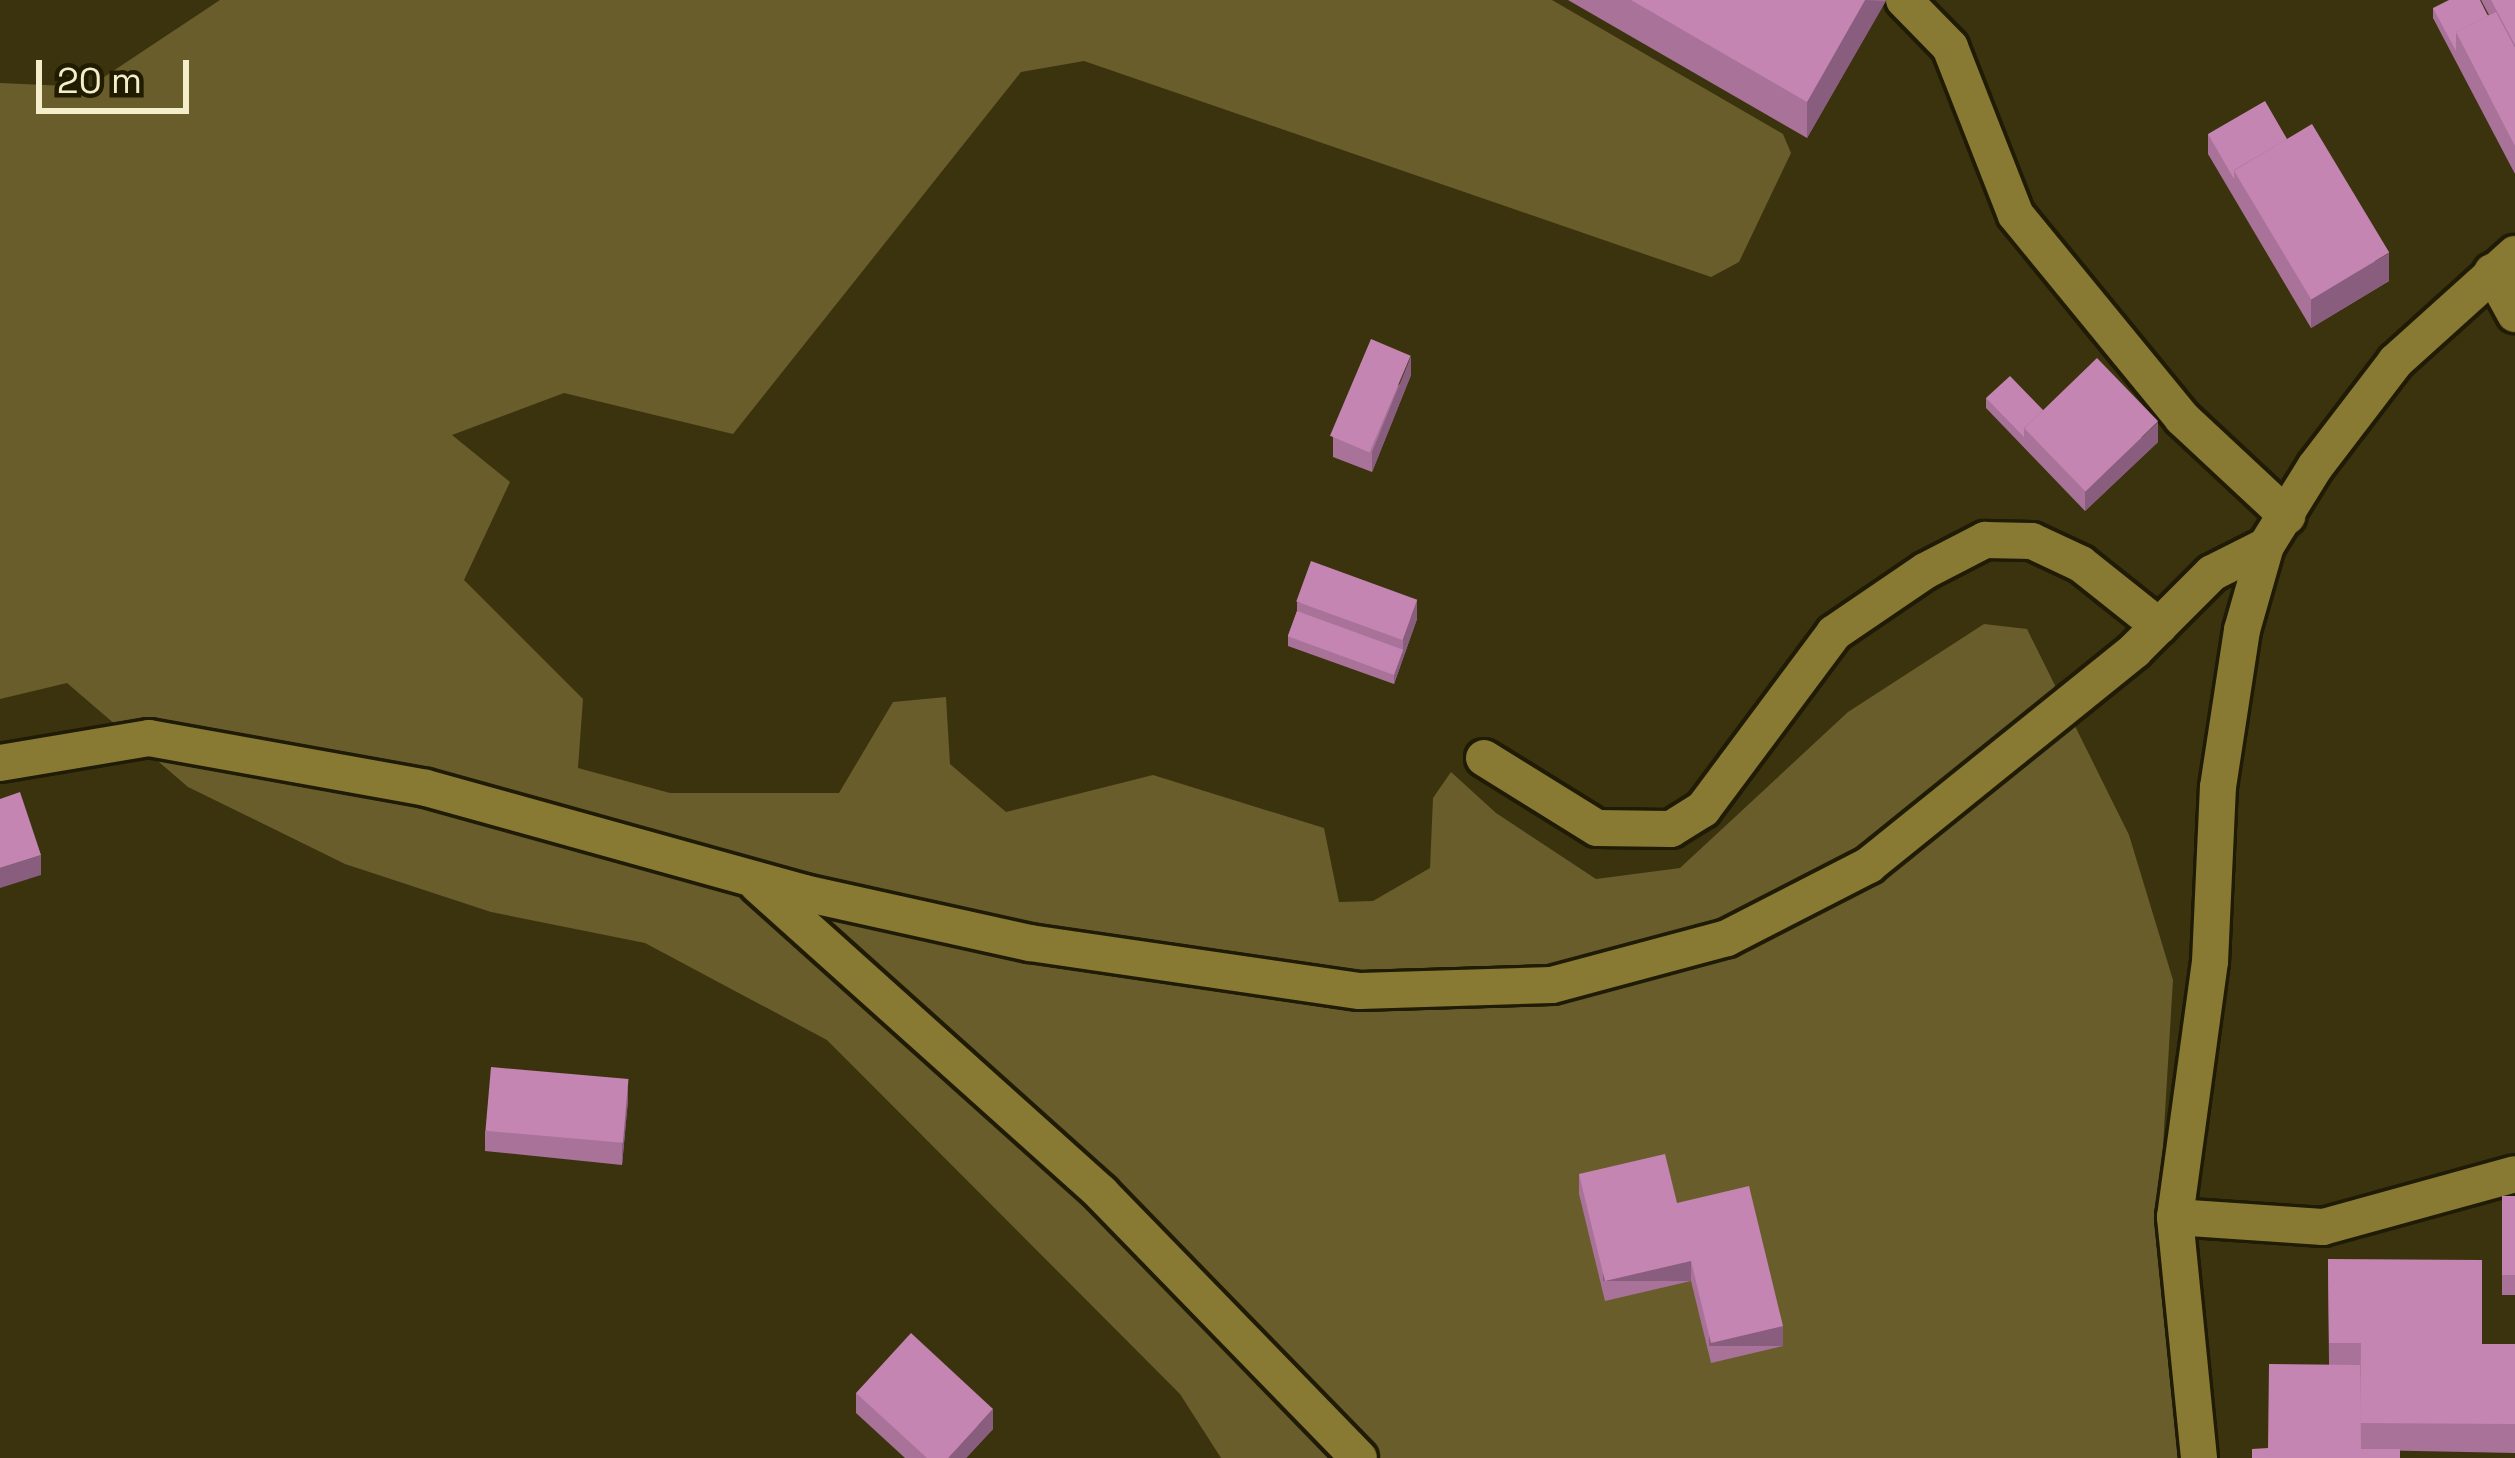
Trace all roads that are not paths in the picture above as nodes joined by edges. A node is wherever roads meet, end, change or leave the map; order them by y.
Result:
1 (1904, 0) edge
2 (2503, 263) edge
3 (2515, 314) edge
4 (2277, 531) junction
5 (2159, 626) junction
6 (1484, 758) dead end
7 (0, 763) edge
8 (750, 878) junction
9 (2515, 1174) edge
10 (2175, 1216) junction
11 (1359, 1458) edge
12 (2199, 1458) edge

1 - 4 street
2 - 3 street
2 - 4 street
4 - 5 street
4 - 10 street
5 - 6 street
5 - 8 street
7 - 8 street
8 - 11 street
9 - 10 street
10 - 12 street

